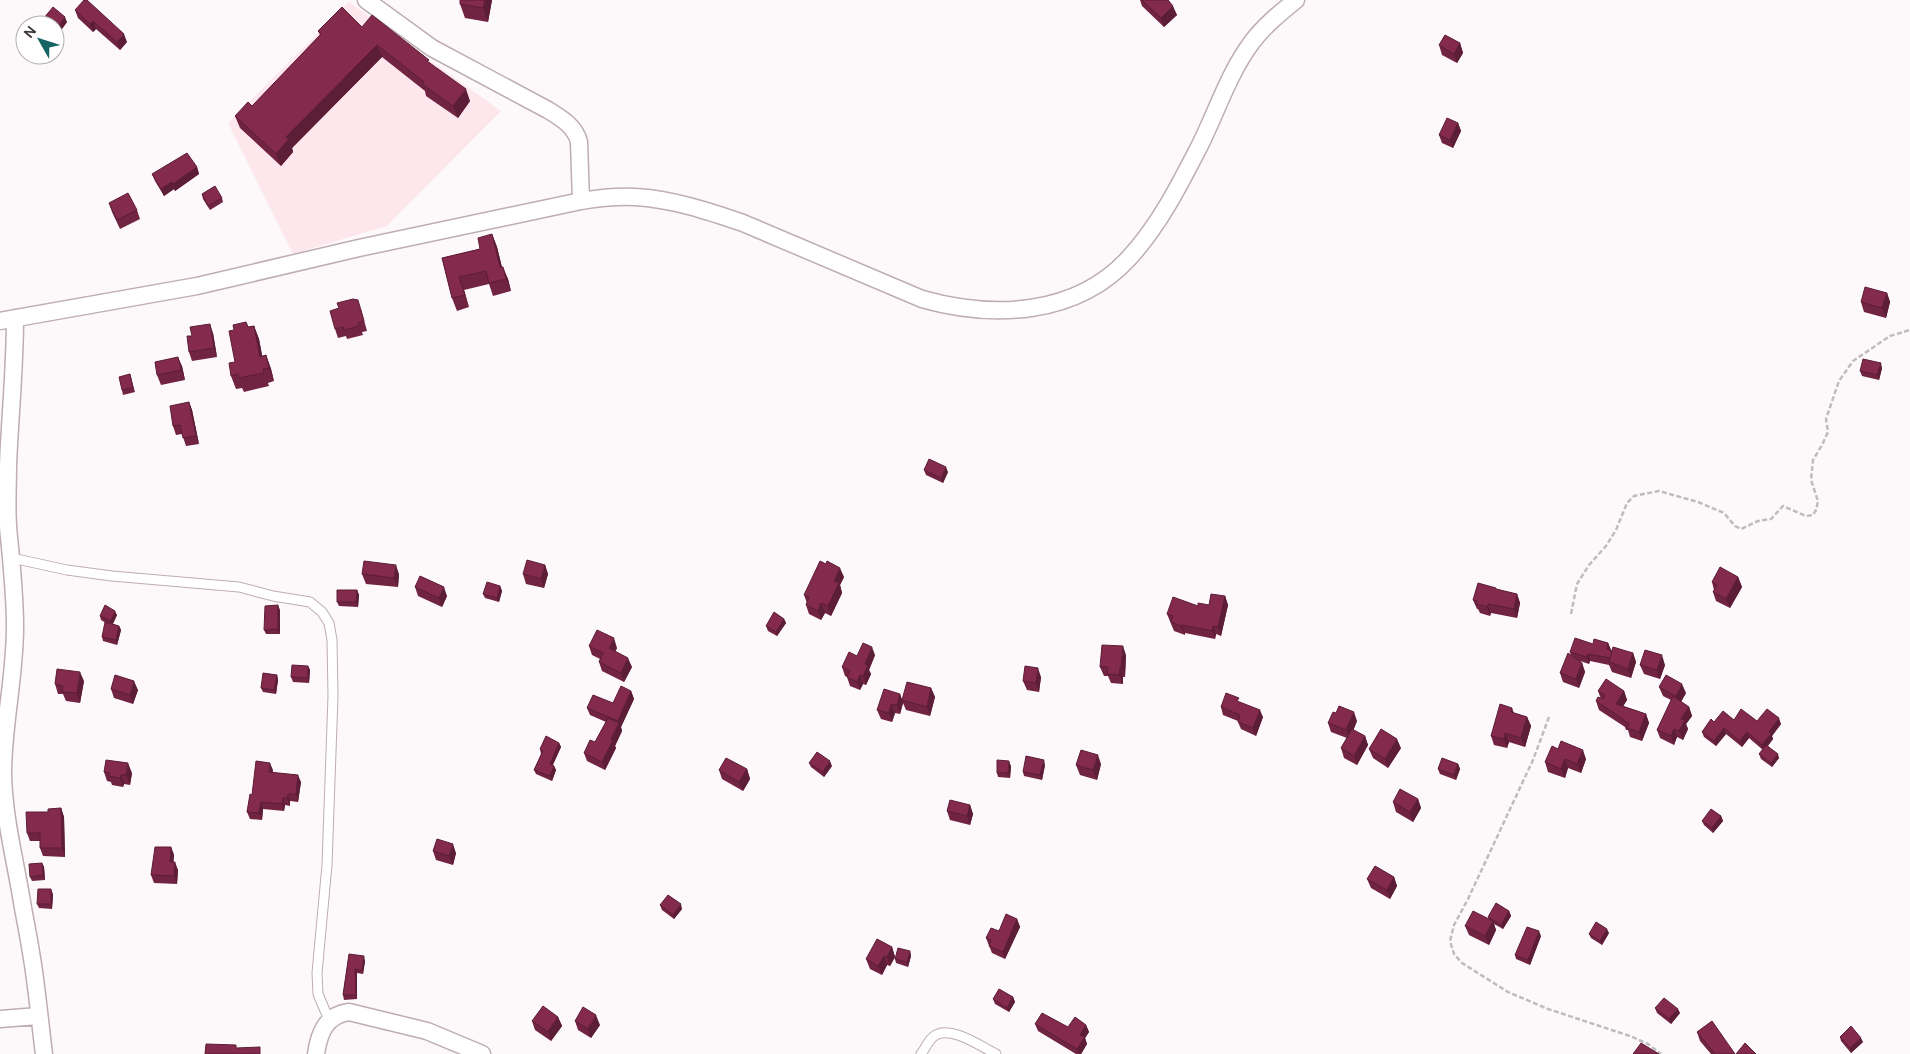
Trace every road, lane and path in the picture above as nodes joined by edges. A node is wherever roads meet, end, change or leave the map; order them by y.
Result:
1 (366, 0) edge
2 (1296, 0) edge
3 (581, 200) junction
4 (7, 320) edge
5 (1910, 330) edge
6 (12, 558) junction
7 (1571, 614) dead end
8 (1550, 717) dead end
9 (38, 1016) junction
10 (0, 1019) edge
11 (329, 1020) junction
12 (44, 1054) edge
13 (316, 1054) edge
14 (482, 1054) edge
15 (921, 1054) edge
16 (996, 1054) edge
17 (1661, 1054) edge

1 - 3 street
2 - 3 street
3 - 4 street
4 - 6 street
5 - 7 path
6 - 9 street
6 - 11 lane
8 - 17 path
9 - 10 street
9 - 12 street
11 - 13 street
11 - 14 street
15 - 16 lane

